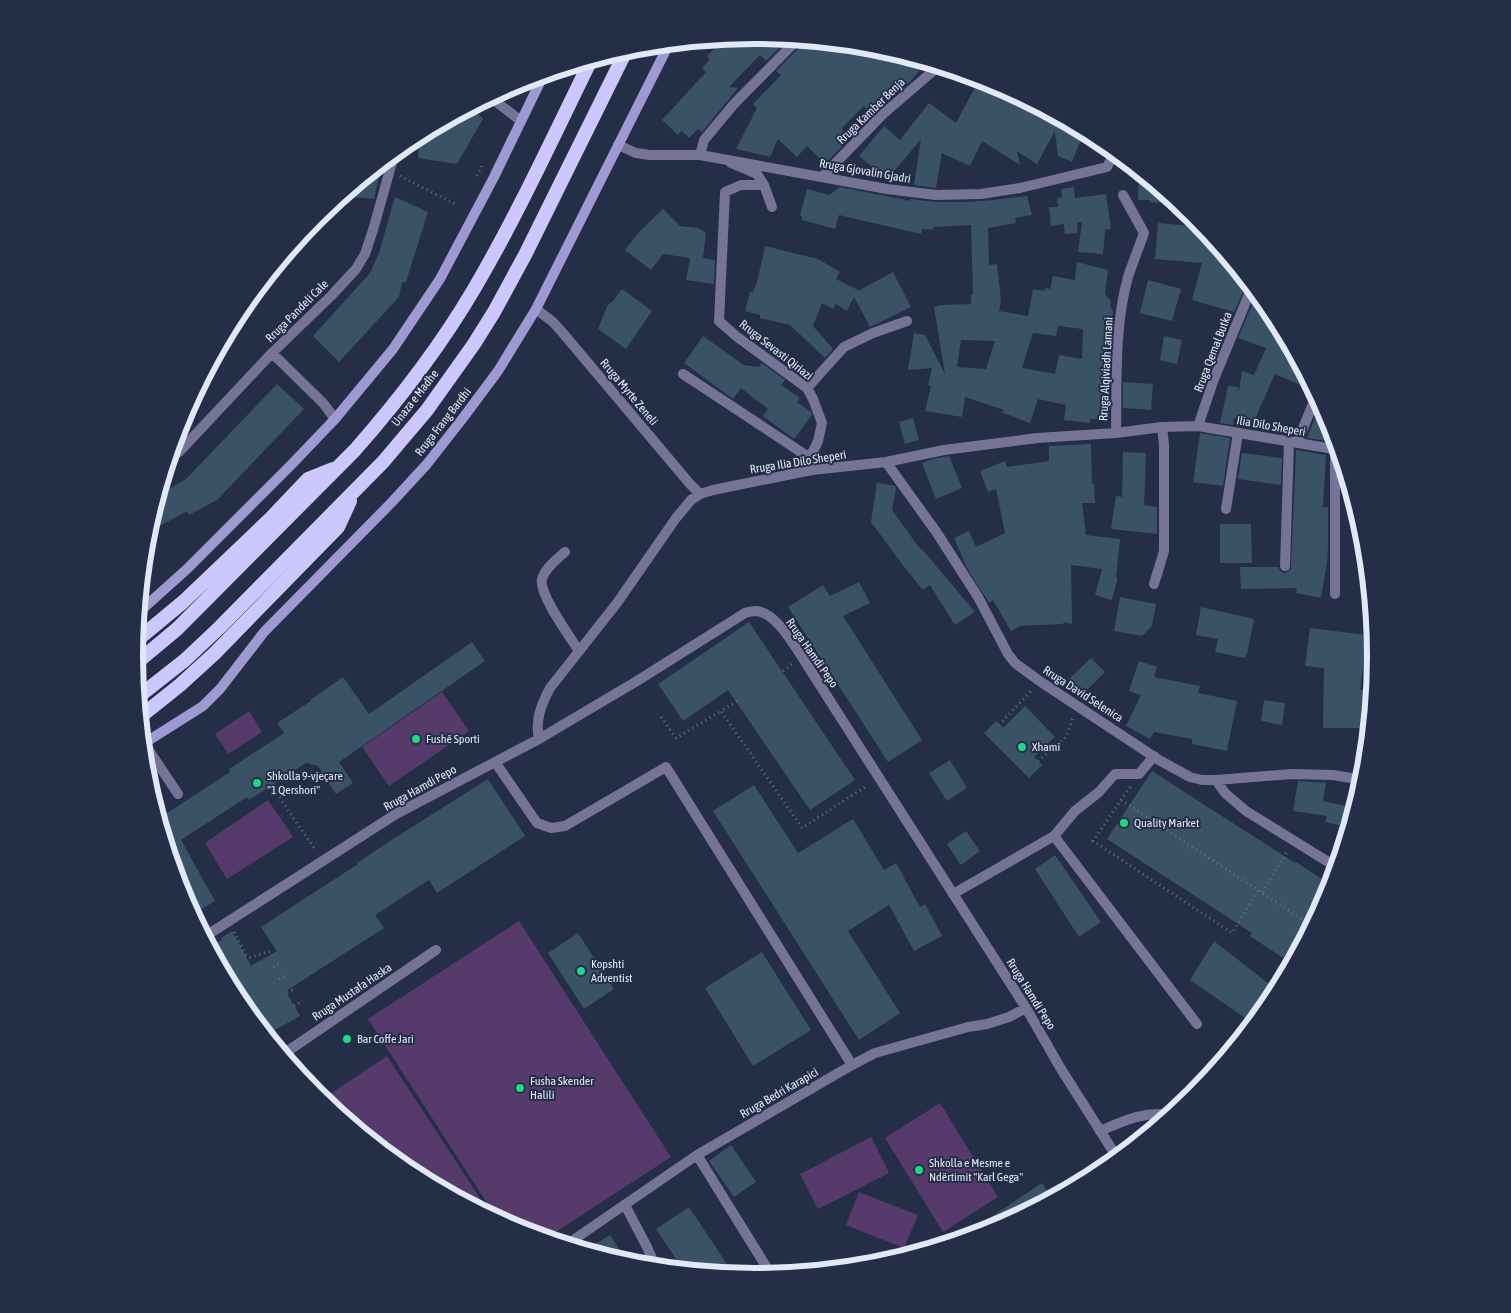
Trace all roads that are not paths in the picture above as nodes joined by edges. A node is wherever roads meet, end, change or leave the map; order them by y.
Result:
1 (792, 45) edge
2 (666, 51) edge
3 (622, 59) edge
4 (587, 68) edge
5 (933, 70) edge
6 (539, 83) edge
7 (496, 102) edge
8 (520, 121) junction
9 (618, 145) junction
10 (700, 155) junction
11 (718, 158) junction
12 (1112, 158) edge
13 (392, 163) edge
14 (822, 176) junction
15 (764, 185) junction
16 (1123, 195) dead end
17 (772, 207) dead end
18 (1249, 294) edge
19 (536, 309) junction
20 (908, 321) dead end
21 (272, 353) junction
22 (683, 374) dead end
23 (806, 388) junction
24 (1312, 401) edge
25 (335, 418) junction
26 (1198, 426) junction
27 (1162, 427) junction
28 (1116, 433) junction
29 (1238, 433) junction
30 (1293, 442) junction
31 (1332, 449) edge
32 (178, 453) edge
33 (810, 458) junction
34 (886, 462) junction
35 (1337, 463) edge
36 (339, 467) junction
37 (812, 470) junction
38 (355, 490) junction
39 (700, 494) junction
40 (1226, 509) dead end
41 (565, 552) dead end
42 (1285, 566) dead end
43 (1154, 584) dead end
44 (1335, 594) dead end
45 (145, 607) edge
46 (144, 635) edge
47 (579, 651) junction
48 (143, 658) edge
49 (144, 692) edge
50 (146, 713) edge
51 (539, 739) junction
52 (149, 740) edge
53 (151, 755) edge
54 (1154, 756) junction
55 (495, 762) junction
56 (1355, 779) edge
57 (1216, 780) junction
58 (178, 794) dead end
59 (1054, 836) junction
60 (1332, 864) edge
61 (953, 894) junction
62 (209, 934) edge
63 (436, 950) dead end
64 (1026, 1008) junction
65 (1197, 1024) dead end
66 (287, 1052) edge
67 (852, 1065) junction
68 (1164, 1114) edge
69 (1100, 1131) junction
70 (1114, 1153) edge
71 (697, 1155) junction
72 (625, 1205) junction
73 (572, 1241) edge
74 (653, 1260) edge
75 (767, 1269) edge

1 - 10 street
2 - 9 main road, Rruga Frang Bardhi
3 - 38 highway, Unaza e Madhe
4 - 36 highway, Unaza e Madhe
5 - 14 street, Rruga Kamber Benja
6 - 8 main road
7 - 8 street
8 - 25 main road
9 - 10 street, Rruga Gjovalin Gjadri
9 - 19 main road, Rruga Frang Bardhi
10 - 11 street, Rruga Gjovalin Gjadri
11 - 14 street, Rruga Gjovalin Gjadri
11 - 15 street
12 - 14 street, Rruga Gjovalin Gjadri
13 - 21 street, Rruga Pandeli Cale
15 - 17 street
15 - 23 street, Rruga Sevasti Qiriazi
16 - 28 street, Rruga Alqiviadh Lamani
18 - 26 street, Rruga Qemal Butka
19 - 39 street, Rruga Myrte Zeneli
19 - 52 main road, Rruga Frang Bardhi
20 - 23 street
21 - 25 street
21 - 32 street, Rruga Pandeli Cale
22 - 33 street
23 - 33 street, Rruga Sevasti Qiriazi
24 - 30 street
25 - 45 main road
26 - 27 street, Rruga Ilia Dilo Sheperi
26 - 29 street, Ilia Dilo Sheperi
27 - 28 street, Rruga Ilia Dilo Sheperi
27 - 43 street
28 - 34 street, Rruga Ilia Dilo Sheperi
29 - 30 street, Ilia Dilo Sheperi
29 - 40 street
30 - 31 street, Ilia Dilo Sheperi
30 - 42 street
33 - 37 street
34 - 37 street, Rruga Ilia Dilo Sheperi
34 - 54 street, Rruga David Selenica
35 - 44 street
36 - 46 highway
36 - 48 highway, Unaza e Madhe
37 - 39 street, Rruga Ilia Dilo Sheperi
38 - 49 highway, Unaza e Madhe
38 - 50 highway
39 - 47 street, Rruga Ilia Dilo Sheperi
41 - 47 street
47 - 51 street, Rruga Ilia Dilo Sheperi
51 - 55 street, Rruga Hamdi Pepo
51 - 61 street, Rruga Hamdi Pepo
53 - 58 street
54 - 57 street, Rruga David Selenica
54 - 59 street
55 - 62 street, Rruga Hamdi Pepo
55 - 67 street
56 - 57 street, Rruga David Selenica
57 - 60 street
59 - 61 street
59 - 65 street
61 - 64 street, Rruga Hamdi Pepo
63 - 66 street, Rruga Mustafa Haska
64 - 67 street, Rruga Bedri Karapici
64 - 69 street, Rruga Hamdi Pepo
67 - 71 street, Rruga Bedri Karapici
68 - 69 street
69 - 70 street, Rruga Hamdi Pepo
71 - 72 street, Rruga Bedri Karapici
71 - 75 street
72 - 73 street, Rruga Bedri Karapici
72 - 74 street

